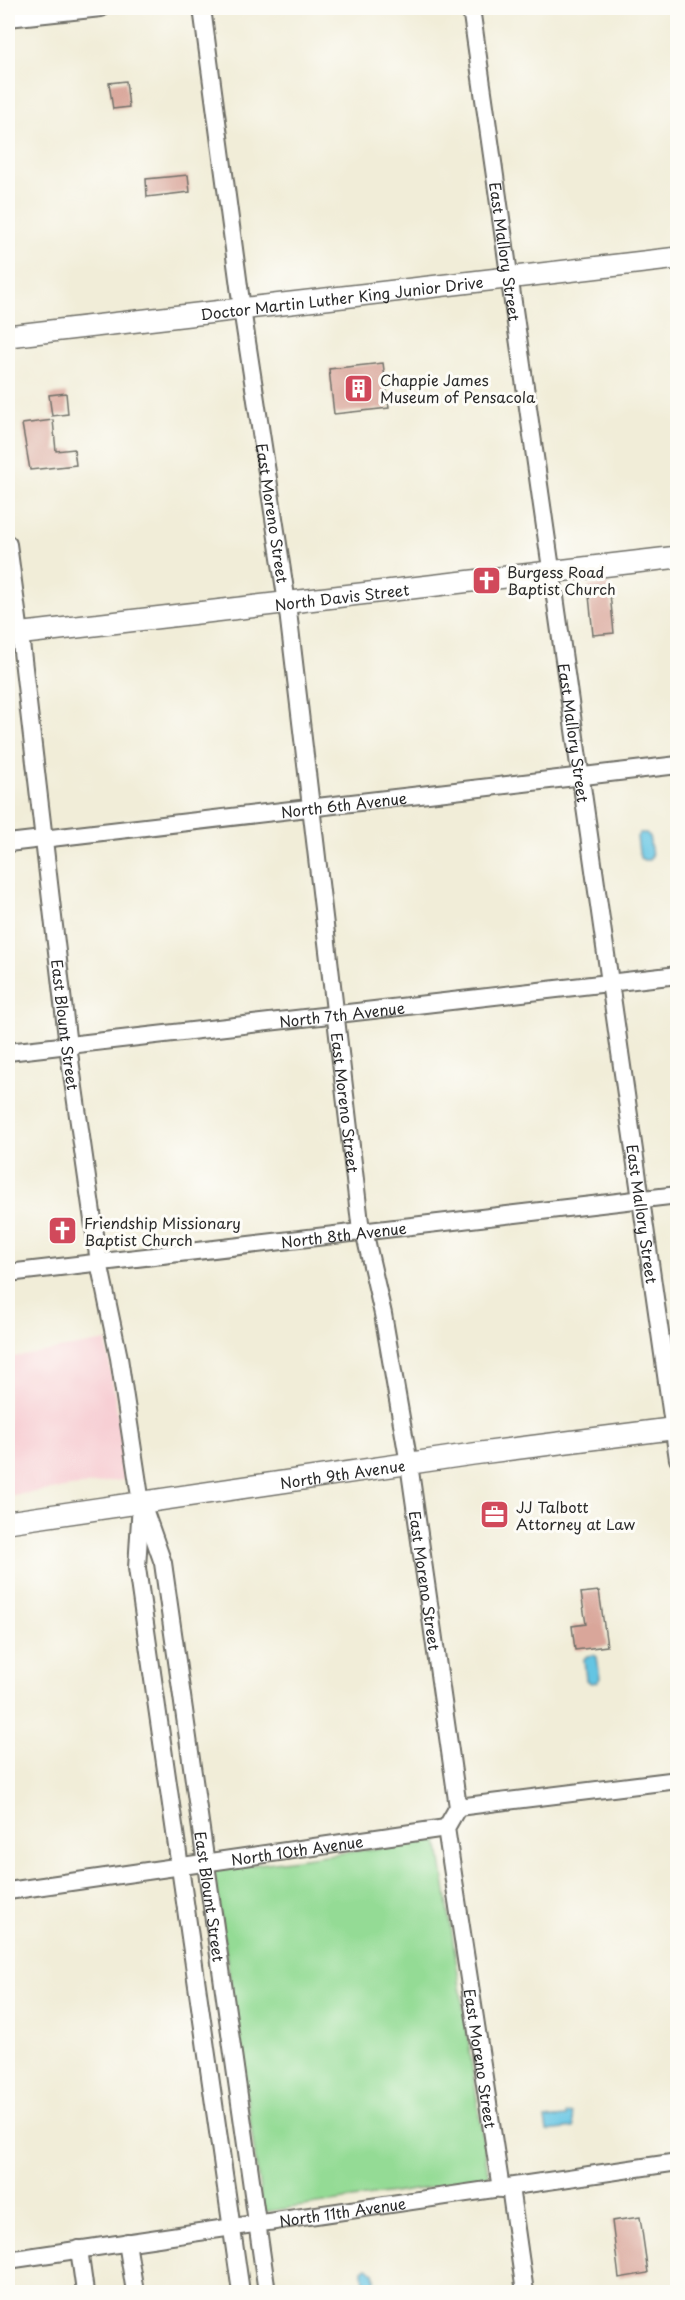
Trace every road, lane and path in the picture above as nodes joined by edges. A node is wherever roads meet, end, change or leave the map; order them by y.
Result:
1 (94, 8) edge
2 (201, 8) edge
3 (471, 8) edge
4 (8, 18) edge
5 (678, 258) edge
6 (510, 278) junction
7 (242, 309) junction
8 (8, 336) edge
9 (8, 544) edge
10 (678, 558) edge
11 (552, 572) junction
12 (287, 603) junction
13 (14, 634) edge
14 (678, 765) edge
15 (580, 777) junction
16 (311, 807) junction
17 (44, 838) junction
18 (8, 843) edge
19 (678, 975) edge
20 (610, 983) junction
21 (335, 1015) junction
22 (68, 1046) junction
23 (8, 1052) edge
24 (678, 1195) edge
25 (641, 1199) junction
26 (361, 1231) junction
27 (99, 1262) junction
28 (8, 1273) edge
29 (676, 1430) edge
30 (678, 1459) edge
31 (408, 1464) junction
32 (141, 1503) junction
33 (8, 1522) edge
34 (678, 1780) edge
35 (458, 1807) junction
36 (446, 1828) junction
37 (205, 1862) junction
38 (180, 1866) junction
39 (8, 1891) edge
40 (678, 2162) edge
41 (506, 2188) junction
42 (257, 2224) junction
43 (231, 2227) junction
44 (127, 2242) junction
45 (79, 2249) junction
46 (8, 2260) edge
47 (85, 2292) edge
48 (135, 2292) edge
49 (241, 2292) edge
50 (267, 2292) edge
51 (525, 2292) edge

1 - 4 street
2 - 7 street, East Moreno Street
3 - 6 street, East Mallory Street
5 - 6 main road, Doctor Martin Luther King Junior Drive
6 - 7 main road, Doctor Martin Luther King Junior Drive
6 - 11 street, East Mallory Street
7 - 8 main road, Doctor Martin Luther King Junior Drive
7 - 12 street, East Moreno Street
9 - 13 street, East Blount Street
10 - 11 main road, North Davis Street
11 - 12 main road, North Davis Street
11 - 15 street, East Mallory Street
12 - 13 main road, North Davis Street
12 - 16 street, East Moreno Street
13 - 17 street, East Blount Street
14 - 15 street, North 6th Avenue
15 - 16 street, North 6th Avenue
15 - 20 street, East Mallory Street
16 - 17 street, North 6th Avenue
16 - 21 street, East Moreno Street
17 - 18 street, North 6th Avenue
17 - 22 street, East Blount Street
19 - 20 street, North 7th Avenue
20 - 21 street, North 7th Avenue
20 - 25 street, East Mallory Street
21 - 22 street, North 7th Avenue
21 - 26 street, East Moreno Street
22 - 23 street, North 7th Avenue
22 - 27 street, East Blount Street
24 - 25 street, North 8th Avenue
25 - 26 street, North 8th Avenue
25 - 29 street, East Mallory Street
26 - 27 street, North 8th Avenue
26 - 31 street, East Moreno Street
27 - 28 street, North 8th Avenue
27 - 32 street, East Blount Street
29 - 30 street, East Mallory Street
29 - 31 main road, North 9th Avenue
31 - 32 main road, North 9th Avenue
31 - 35 street, East Moreno Street
32 - 33 main road, North 9th Avenue
32 - 37 street, East Blount Street
32 - 38 street, East Blount Street
34 - 35 street
35 - 36 street
36 - 37 street, North 10th Avenue
36 - 41 street, East Moreno Street
37 - 38 street, North 10th Avenue
37 - 42 street, East Blount Street
38 - 39 street, North 10th Avenue
38 - 43 street, East Blount Street
40 - 41 street, North 11th Avenue
41 - 42 street, North 11th Avenue
41 - 51 street, East Moreno Street
42 - 43 street, North 11th Avenue
42 - 50 street, East Blount Street
43 - 44 street, North 11th Avenue
43 - 49 street, East Blount Street
44 - 45 street, North 11th Avenue
44 - 48 street
45 - 46 street, North 11th Avenue
45 - 47 street

